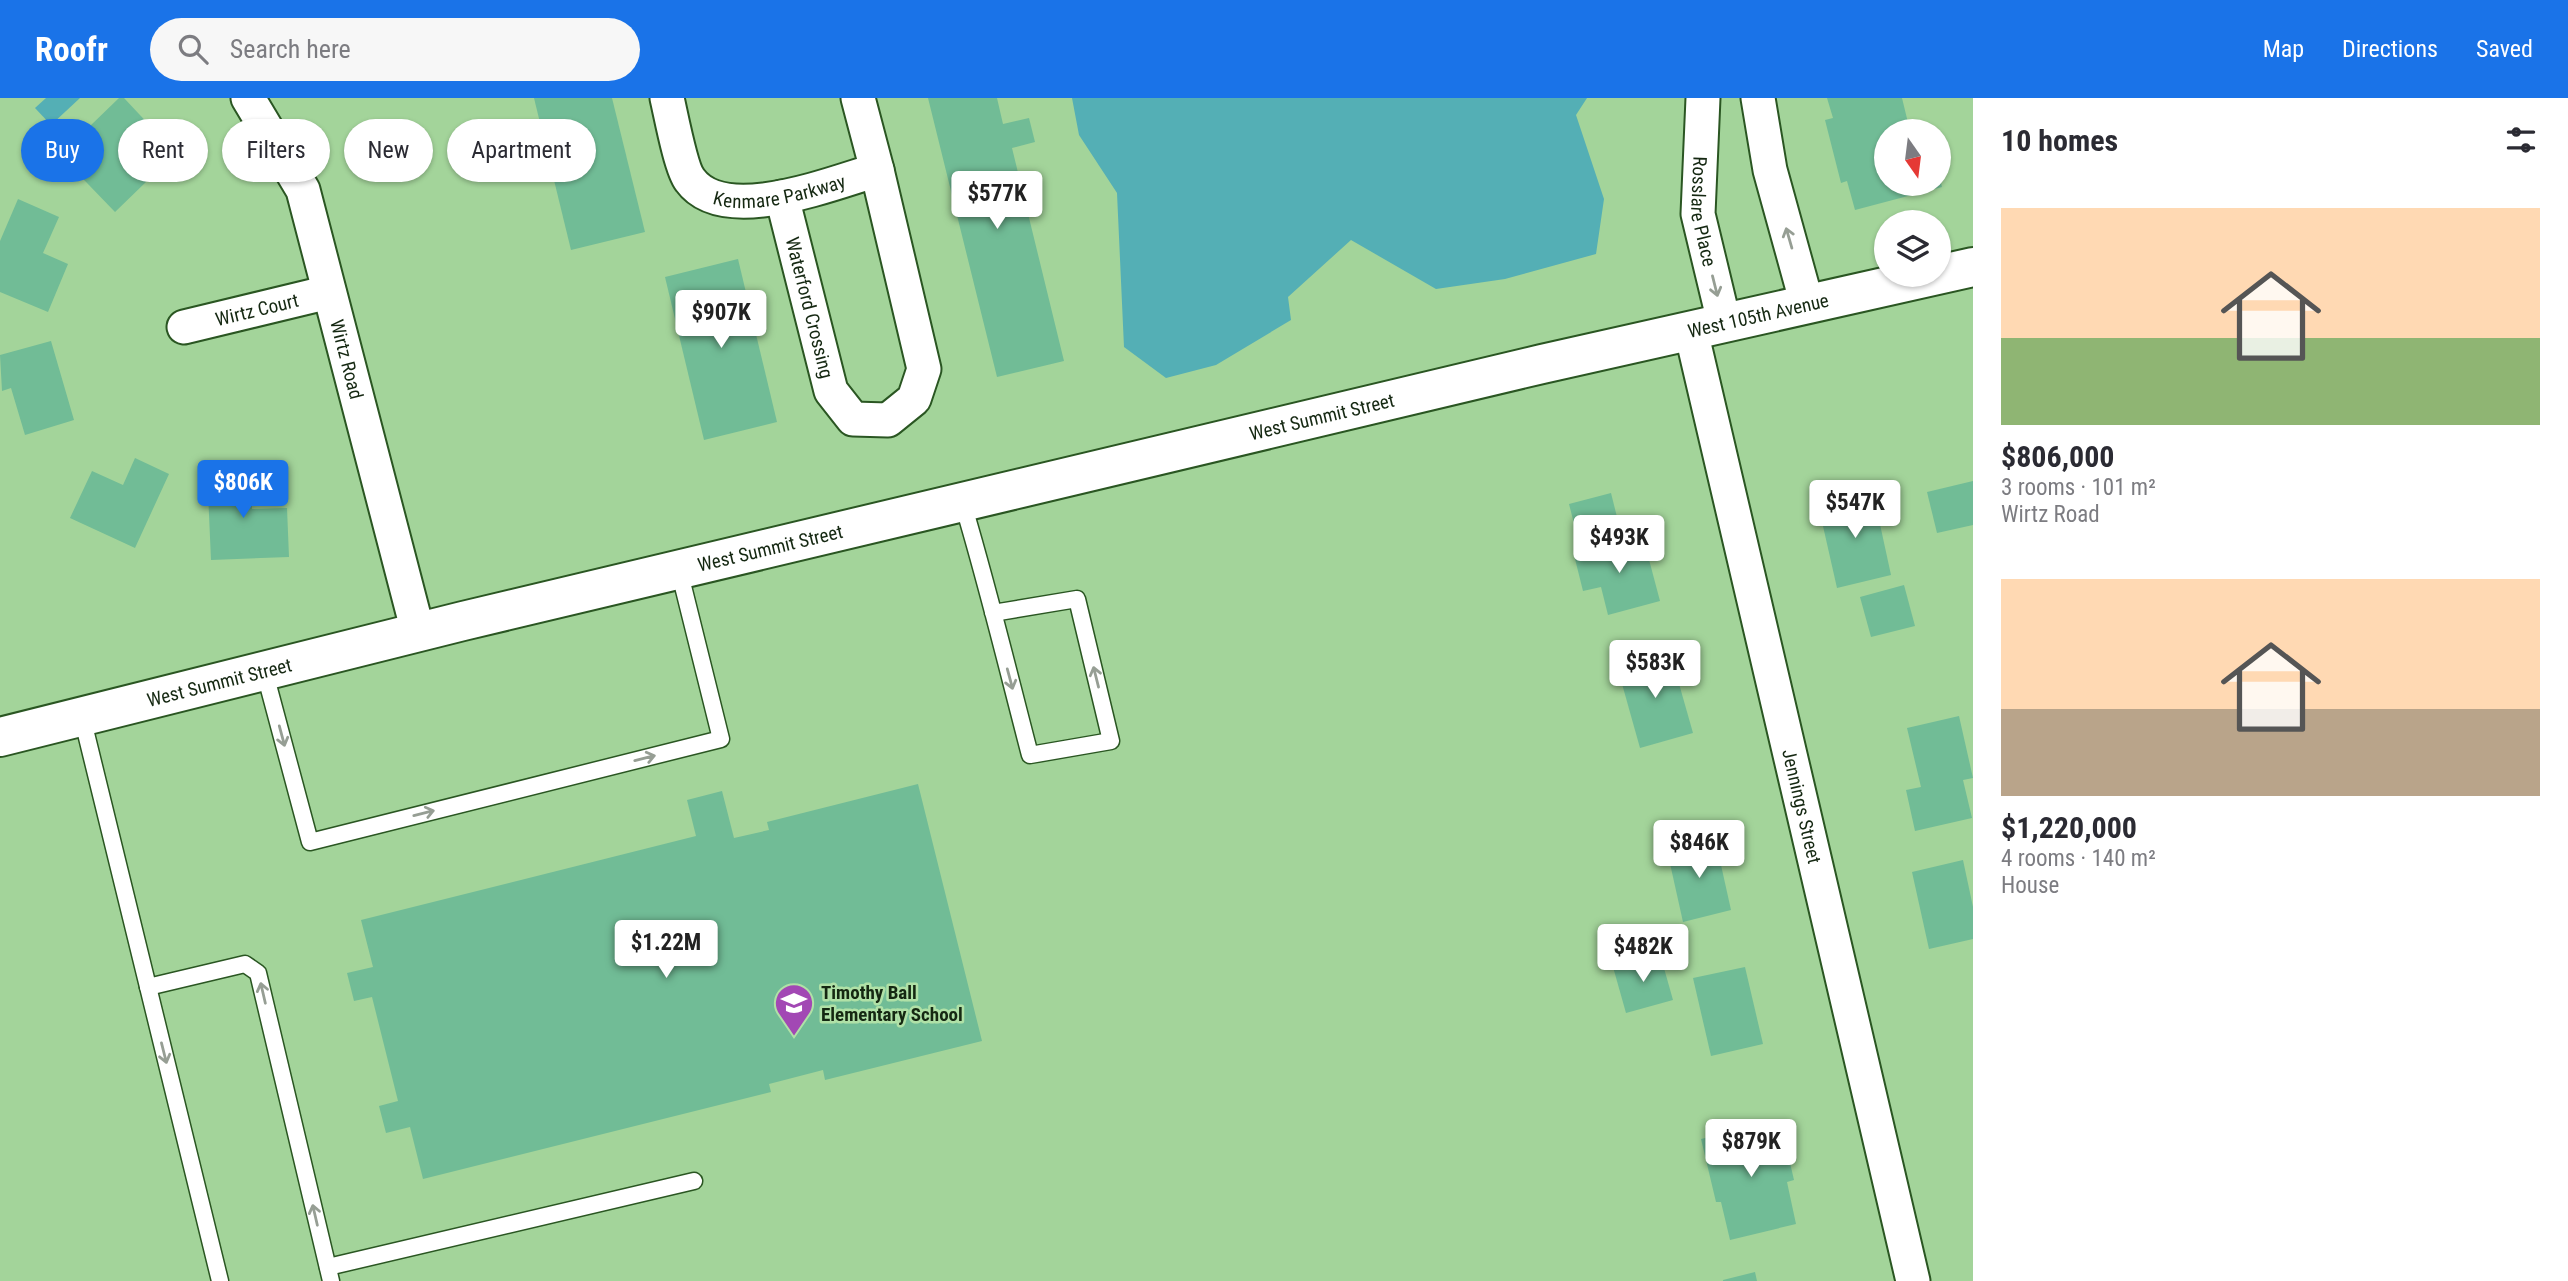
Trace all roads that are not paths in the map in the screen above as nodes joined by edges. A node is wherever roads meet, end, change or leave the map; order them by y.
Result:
1 (667, 98) edge
2 (858, 98) edge
3 (1703, 98) edge
4 (1758, 98) edge
5 (258, 100) edge
6 (877, 170) junction
7 (782, 197) junction
8 (1973, 267) edge
9 (329, 292) junction
10 (1807, 304) junction
11 (1708, 326) junction
12 (184, 327) dead end
13 (1542, 364) joint
14 (962, 504) junction
15 (679, 570) junction
16 (993, 613) junction
17 (418, 632) junction
18 (264, 670) junction
19 (82, 717) junction
20 (0, 737) edge
21 (148, 987) junction
22 (694, 1181) dead end
23 (329, 1274) edge
24 (220, 1281) edge
25 (1913, 1281) edge

1 - 7 street, Kenmare Parkway
2 - 6 street
3 -> 11 street, Rosslare Place
10 -> 4 street
5 - 9 street, Wirtz Road
6 - 7 street, Kenmare Parkway
6 - 7 street, Waterford Crossing
8 - 10 street, West 105th Avenue
9 - 12 street, Wirtz Court
9 - 17 street, Wirtz Road
10 - 11 street, West 105th Avenue
11 - 13 street, West 105th Avenue
11 - 25 street, Jennings Street
13 - 14 street, West Summit Street
14 - 15 street, West Summit Street
14 - 16 lane
15 - 17 street, West Summit Street
18 -> 15 lane
16 -> 16 lane
17 - 18 street, West Summit Street
18 - 19 street, West Summit Street
19 - 20 street, West Summit Street
19 - 21 lane
23 -> 21 lane
21 -> 24 lane
22 - 23 lane

